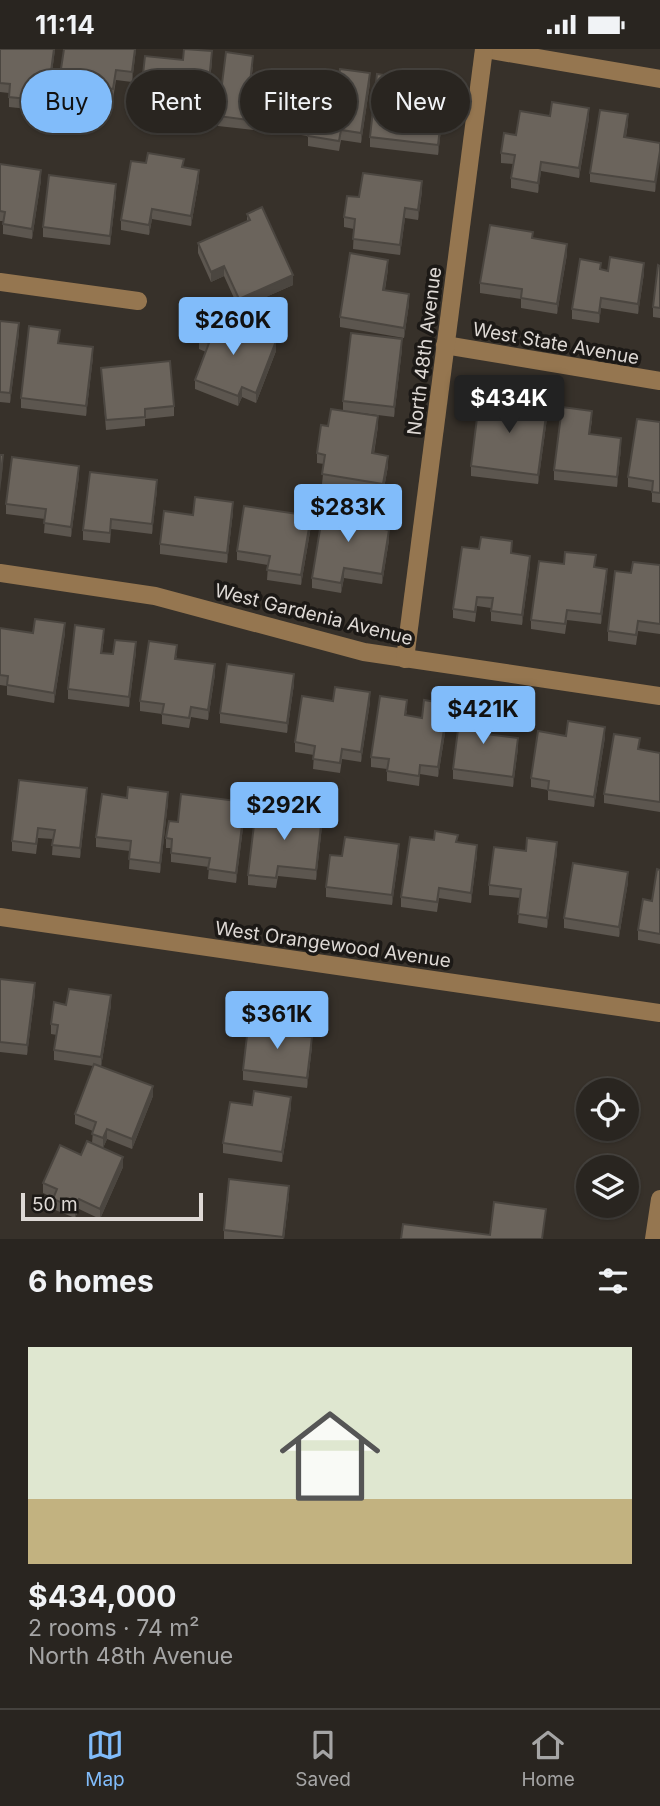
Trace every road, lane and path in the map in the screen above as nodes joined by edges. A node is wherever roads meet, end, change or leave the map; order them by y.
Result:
1 (485, 49) edge
2 (660, 79) edge
3 (0, 282) edge
4 (138, 301) dead end
5 (445, 345) junction
6 (660, 381) edge
7 (0, 573) edge
8 (405, 659) junction
9 (660, 696) edge
10 (0, 917) edge
11 (660, 1013) edge
12 (660, 1199) edge
13 (654, 1239) edge

1 - 2 street
1 - 5 street, North 48th Avenue
3 - 4 street
5 - 6 street, West State Avenue
5 - 8 street, North 48th Avenue
7 - 8 street, West Gardenia Avenue
8 - 9 street, West Gardenia Avenue
10 - 11 street, West Orangewood Avenue
12 - 13 street

